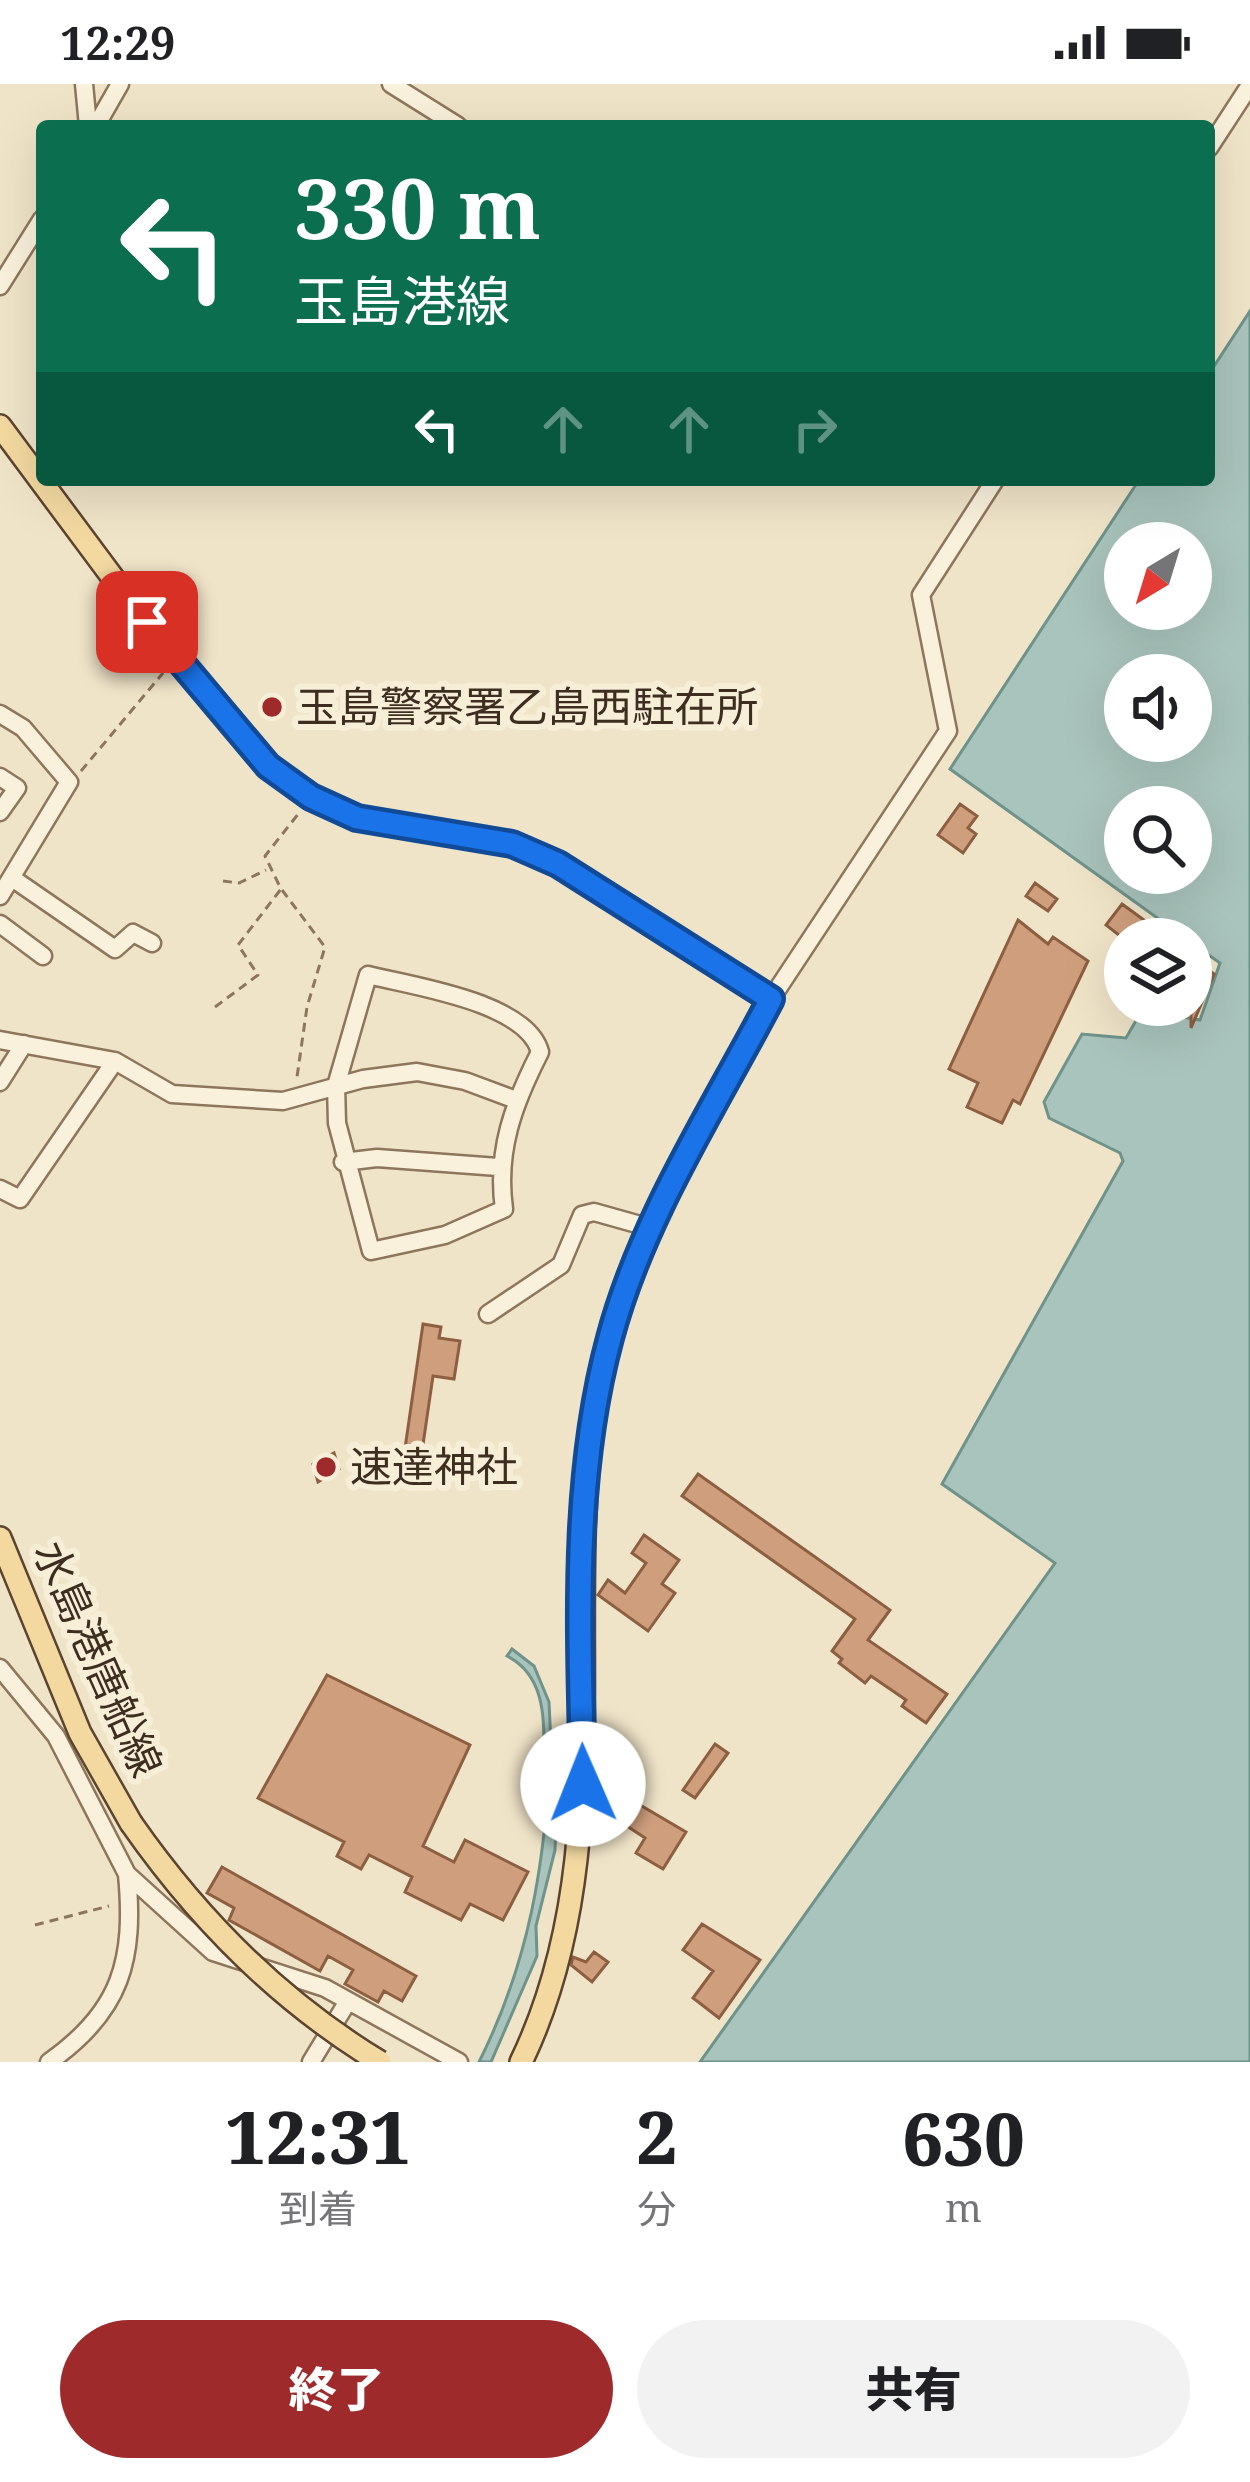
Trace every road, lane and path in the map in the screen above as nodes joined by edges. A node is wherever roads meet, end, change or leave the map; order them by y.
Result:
1 (84, 84) edge
2 (120, 84) edge
3 (391, 84) edge
4 (1250, 85) edge
5 (91, 120) edge
6 (96, 120) edge
7 (448, 120) edge
8 (1215, 139) edge
9 (36, 230) edge
10 (26, 248) junction
11 (36, 254) edge
12 (0, 286) edge
13 (0, 425) edge
14 (36, 472) edge
15 (46, 486) edge
16 (991, 486) edge
17 (176, 657) junction
18 (0, 714) edge
19 (0, 777) edge
20 (69, 782) junction
21 (311, 797) junction
22 (0, 812) edge
23 (268, 869) junction
24 (12, 878) junction
25 (223, 881) dead end
26 (280, 889) junction
27 (0, 896) edge
28 (0, 924) edge
29 (152, 943) dead end
30 (43, 956) dead end
31 (771, 999) junction
32 (215, 1007) dead end
33 (0, 1040) edge
34 (24, 1044) junction
35 (115, 1061) junction
36 (0, 1082) edge
37 (336, 1086) junction
38 (291, 1099) junction
39 (516, 1100) junction
40 (343, 1162) junction
41 (498, 1167) junction
42 (0, 1190) edge
43 (651, 1228) junction
44 (488, 1314) dead end
45 (0, 1538) edge
46 (0, 1668) edge
47 (127, 1874) junction
48 (130, 1901) junction
49 (35, 1924) dead end
50 (348, 2001) junction
51 (49, 2062) edge
52 (311, 2062) edge
53 (380, 2062) edge
54 (459, 2062) edge
55 (520, 2062) edge

1 - 5 street
2 - 6 street
3 - 7 street
4 - 8 street
9 - 10 street
10 - 11 street
10 - 12 street
13 - 14 main road
15 - 17 main road
16 - 31 street
17 - 20 path
17 - 21 main road
18 - 20 street
19 - 22 street
20 - 24 street
21 - 23 path
21 - 31 main road
23 - 25 path
23 - 26 path
24 - 27 street
24 - 29 street
26 - 32 path
26 - 38 path
28 - 30 street
31 - 43 main road
33 - 34 street
34 - 35 street
34 - 36 street
35 - 38 street
35 - 42 street
37 - 38 street
37 - 39 street
37 - 39 street
37 - 40 street
39 - 41 street
40 - 41 street
40 - 41 street
43 - 44 street
43 - 55 main road
45 - 53 main road, 水島港唐船線, bridge
46 - 47 street
47 - 48 street
47 - 50 street
48 - 49 path
48 - 51 street
50 - 52 street
50 - 54 street

